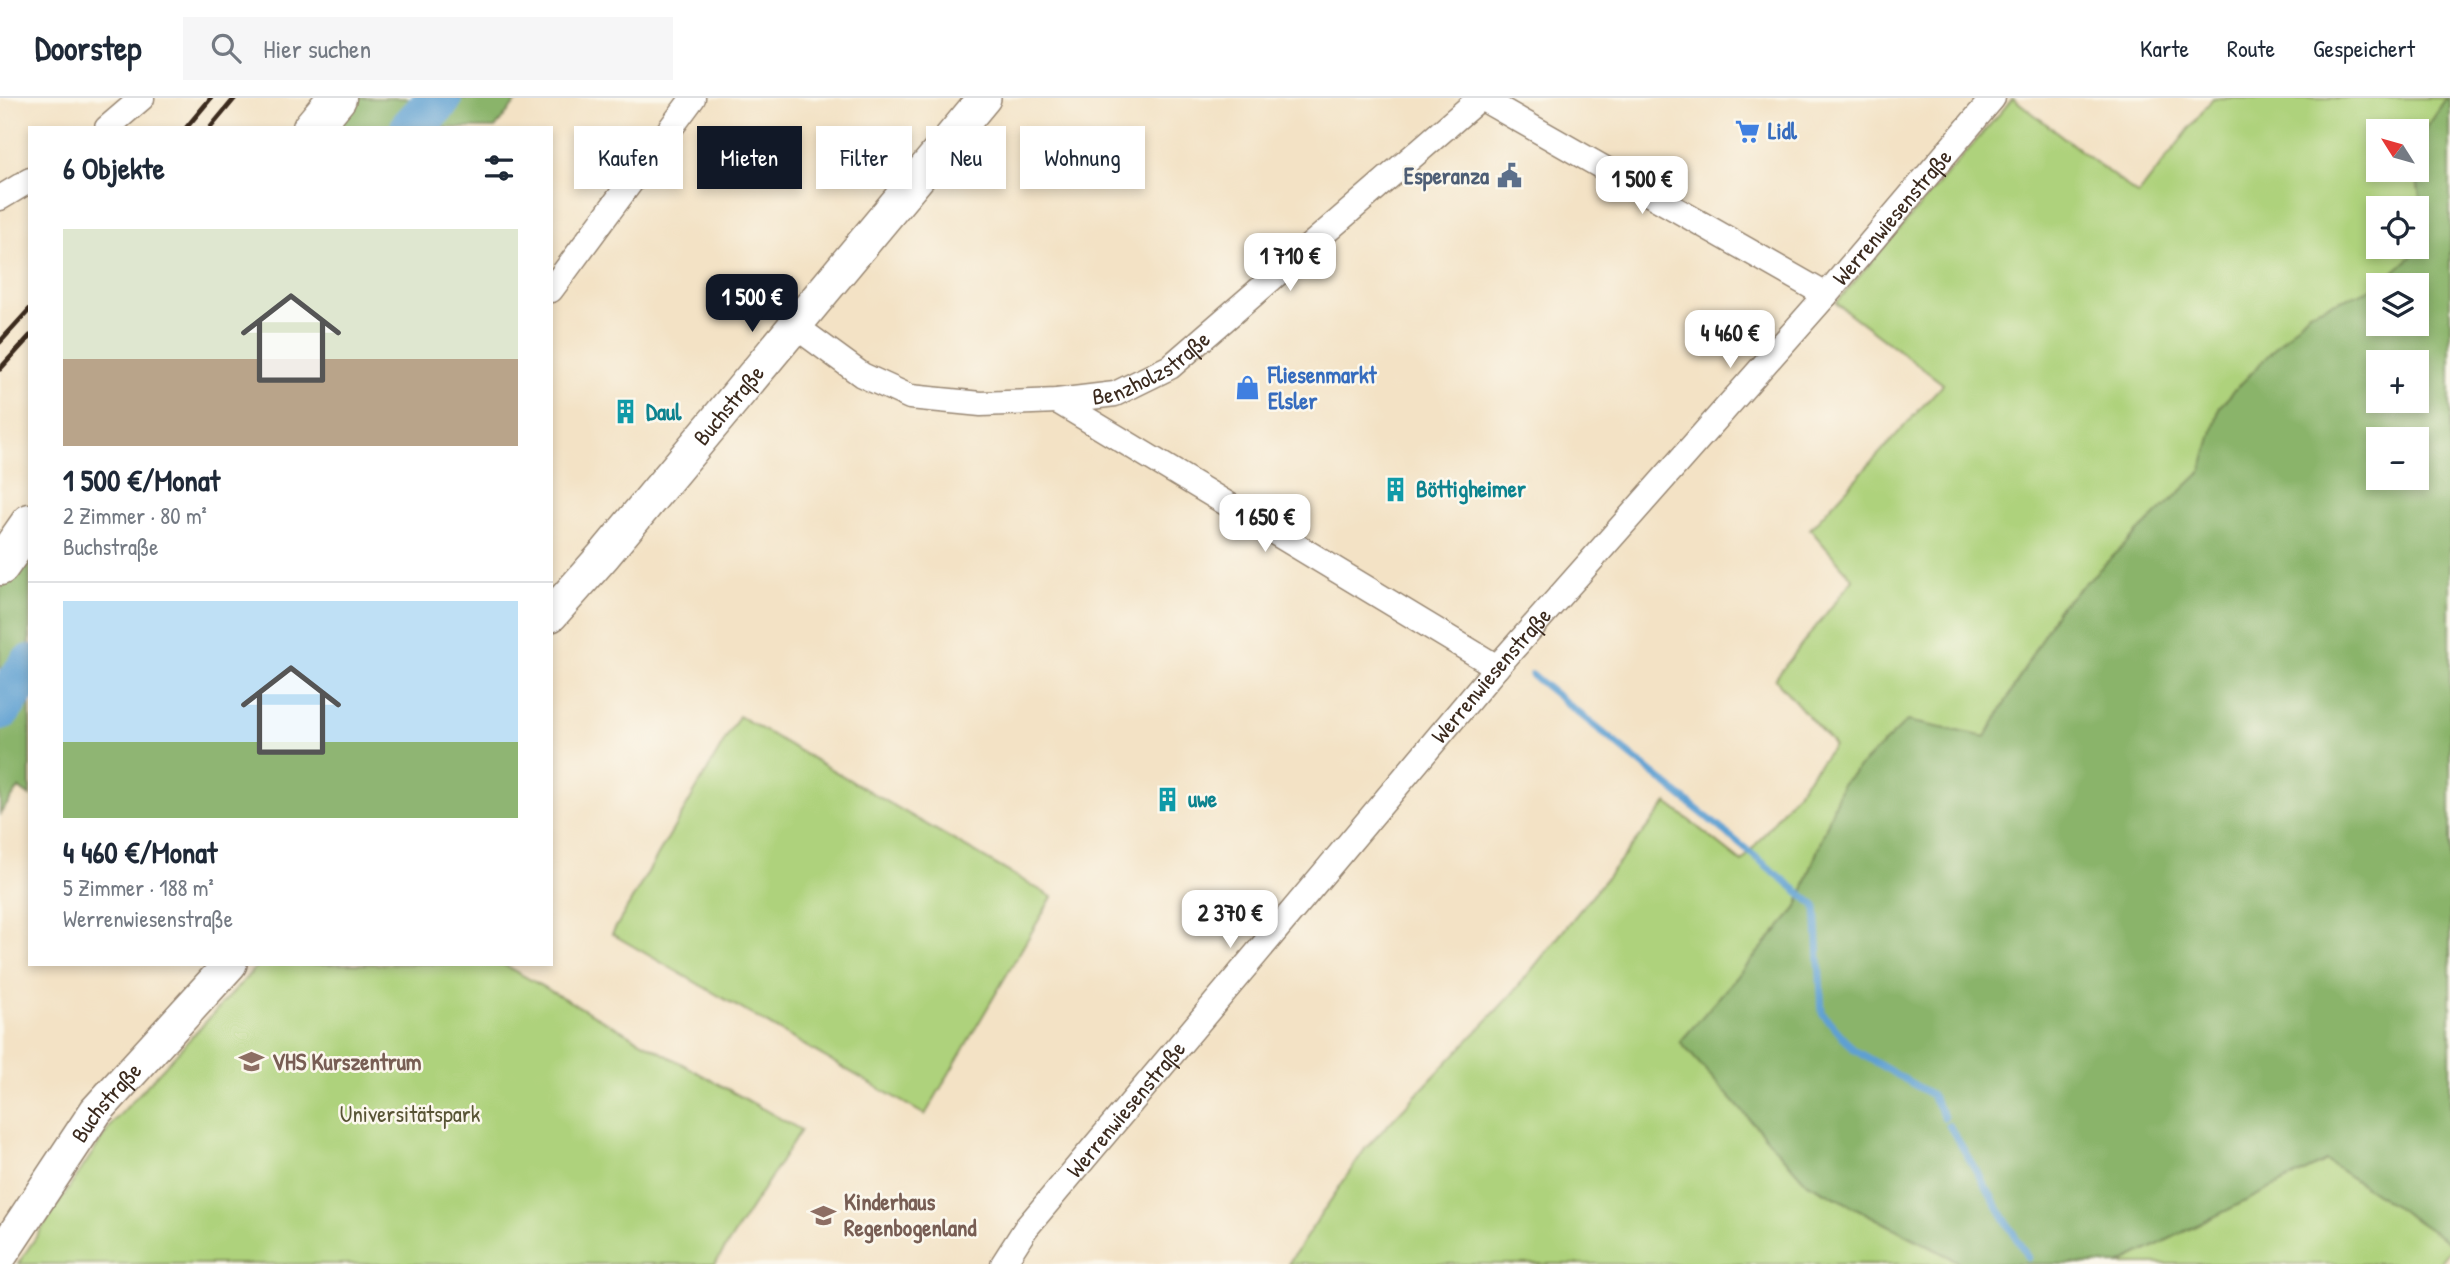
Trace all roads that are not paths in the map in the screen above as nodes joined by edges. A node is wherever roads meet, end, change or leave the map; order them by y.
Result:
1 (142, 98) edge
2 (337, 98) edge
3 (693, 98) edge
4 (984, 98) edge
5 (1480, 98) edge
6 (1993, 98) edge
7 (109, 126) edge
8 (314, 126) edge
9 (28, 181) edge
10 (0, 198) edge
11 (553, 287) edge
12 (1826, 295) junction
13 (794, 326) junction
14 (1057, 401) junction
15 (28, 526) edge
16 (0, 566) edge
17 (553, 613) edge
18 (1497, 667) junction
19 (228, 966) edge
20 (0, 1256) edge
21 (1003, 1264) edge

1 - 7 street
2 - 8 main road
3 - 11 street
4 - 13 street, Buchstraße
5 - 12 street
5 - 14 street, Benzholzstraße
6 - 12 street, Werrenwiesenstraße
9 - 10 street
12 - 18 street, Werrenwiesenstraße
13 - 14 street, Benzholzstraße
13 - 17 street, Buchstraße
14 - 18 street
15 - 16 main road
18 - 21 street, Werrenwiesenstraße
19 - 20 street, Buchstraße

